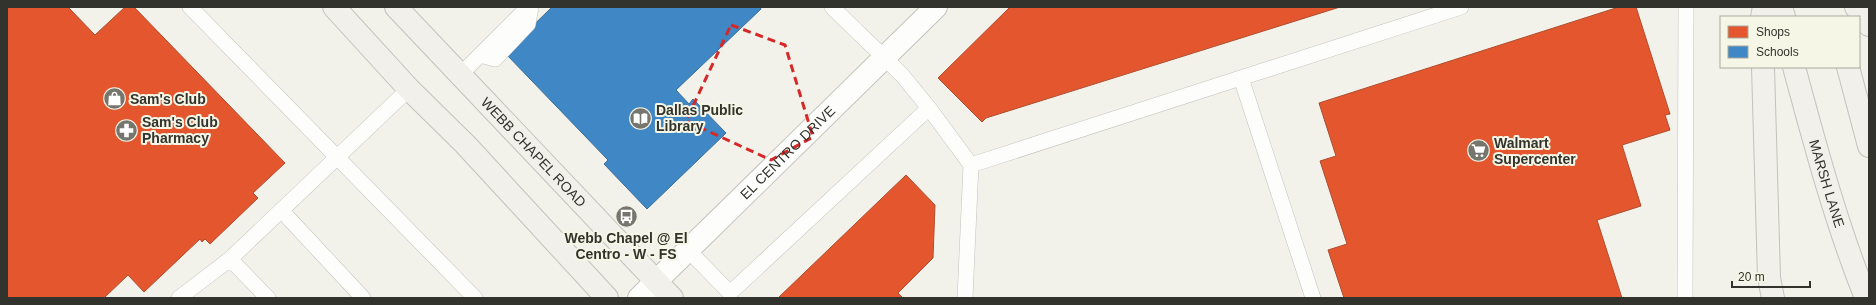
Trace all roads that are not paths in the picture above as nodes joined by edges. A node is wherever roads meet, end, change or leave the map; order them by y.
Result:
1 (190, 7) edge
2 (334, 7) edge
3 (396, 7) edge
4 (530, 7) edge
5 (832, 7) edge
6 (936, 7) edge
7 (1461, 7) edge
8 (1686, 7) edge
9 (1856, 7) edge
10 (1869, 25) edge
11 (884, 58) junction
12 (1763, 68) edge
13 (1794, 68) edge
14 (1848, 68) edge
15 (460, 75) junction
16 (1241, 78) junction
17 (409, 89) junction
18 (930, 108) junction
19 (1869, 146) edge
20 (338, 158) junction
21 (971, 165) junction
22 (281, 210) junction
23 (688, 250) junction
24 (230, 259) junction
25 (656, 281) junction
26 (731, 296) edge
27 (179, 298) edge
28 (268, 298) edge
29 (364, 298) edge
30 (476, 298) edge
31 (607, 298) edge
32 (639, 298) edge
33 (672, 298) edge
34 (966, 298) edge
35 (1313, 298) edge
36 (1685, 298) edge
37 (1773, 298) edge
38 (1866, 298) edge

1 - 20 lane
2 - 17 main road
3 - 15 main road, WEBB CHAPEL ROAD
4 - 15 lane
5 - 11 lane
6 - 11 street, EL CENTRO DRIVE
7 - 16 lane
8 - 36 lane
9 - 10 main road
11 - 18 lane
11 - 23 street, EL CENTRO DRIVE
12 - 37 main road
13 - 38 main road, MARSH LANE
14 - 19 main road
15 - 25 main road, WEBB CHAPEL ROAD
16 - 21 lane
16 - 35 lane
17 - 20 lane
17 - 31 main road
18 - 21 lane
18 - 26 lane
20 - 22 lane
20 - 30 lane
21 - 34 lane
22 - 24 lane
22 - 29 lane
23 - 25 street, EL CENTRO DRIVE
23 - 26 lane
24 - 27 lane
24 - 28 lane
25 - 32 street, EL CENTRO DRIVE
25 - 33 main road, WEBB CHAPEL ROAD

